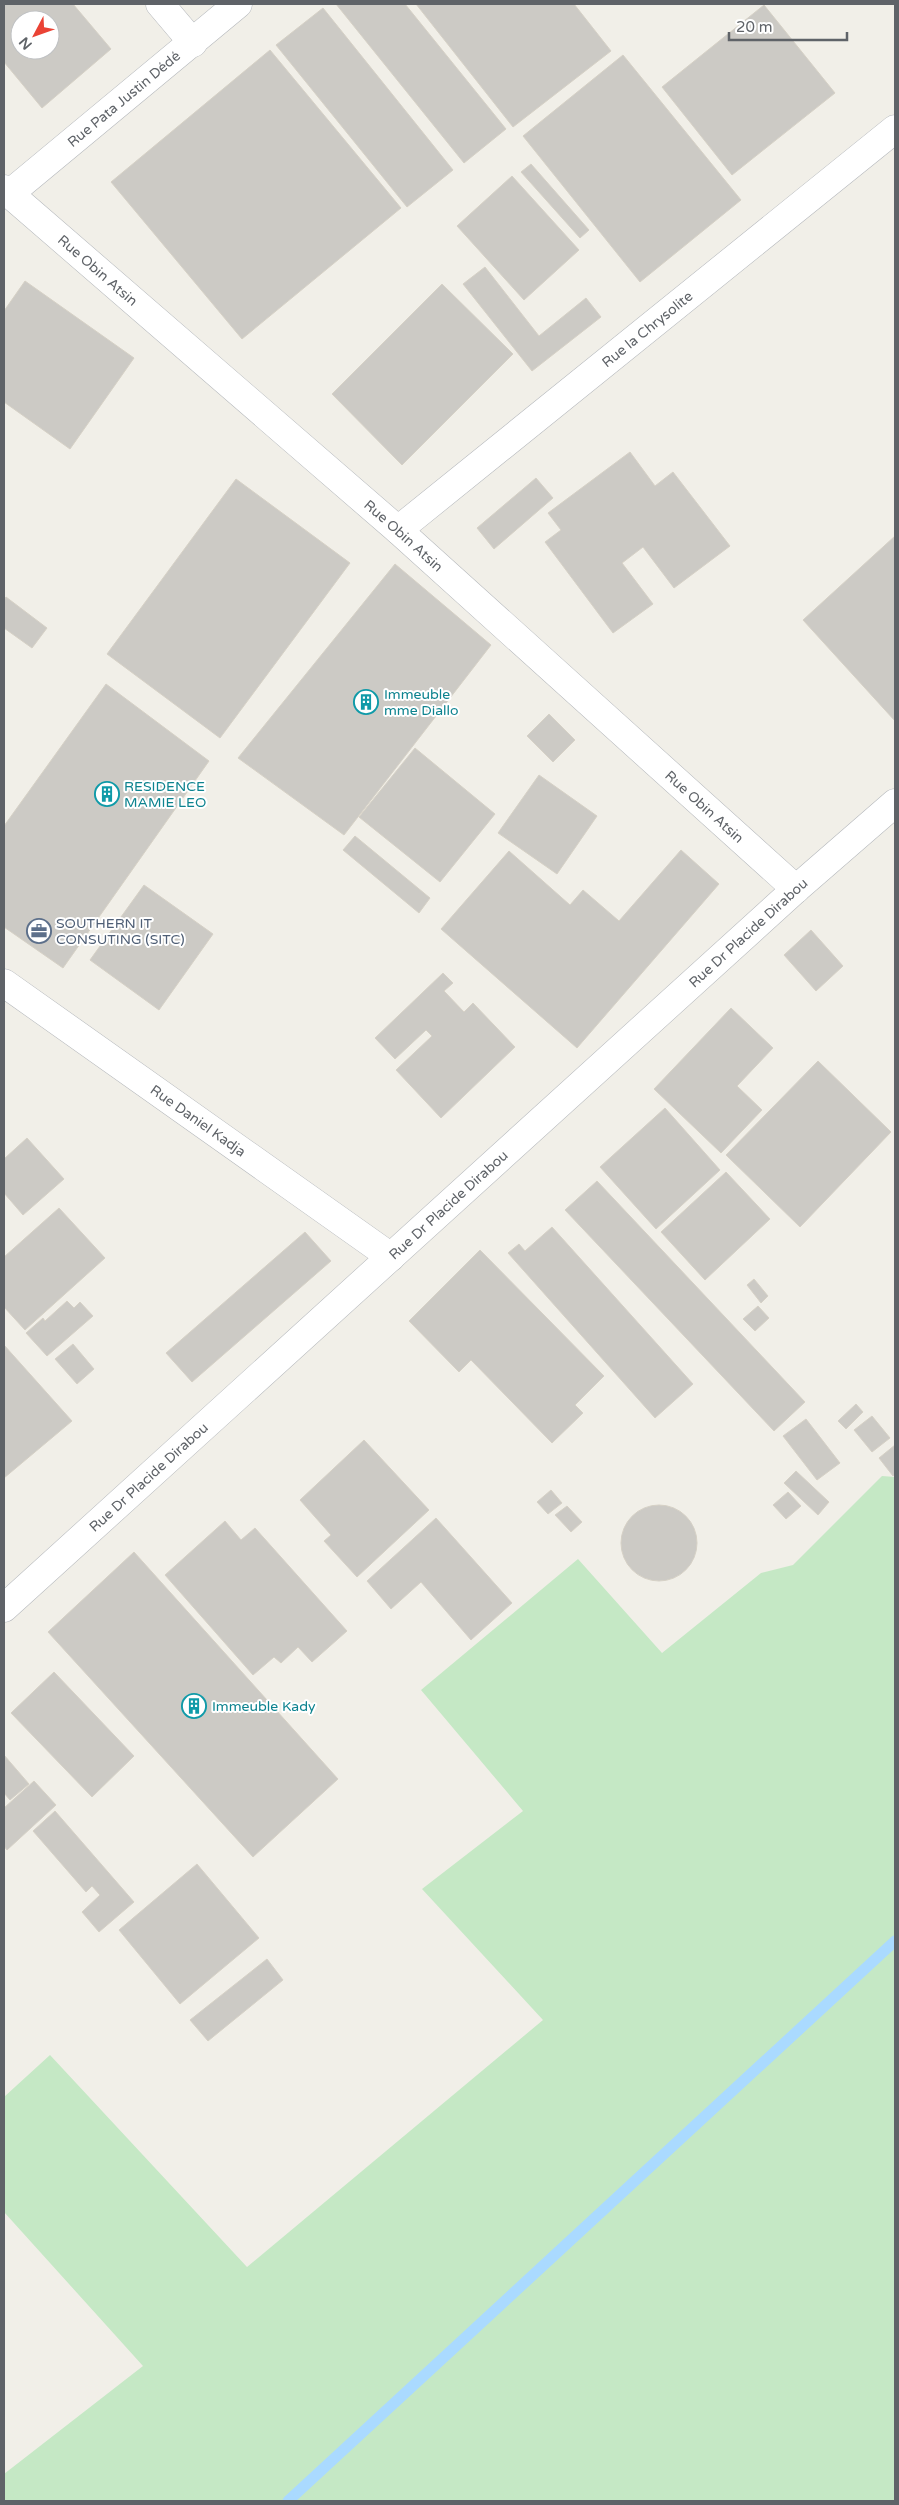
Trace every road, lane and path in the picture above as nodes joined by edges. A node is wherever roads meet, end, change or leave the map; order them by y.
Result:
1 (160, 4) edge
2 (238, 4) edge
3 (193, 43) junction
4 (895, 129) edge
5 (7, 192) edge
6 (398, 530) junction
7 (895, 803) edge
8 (796, 889) junction
9 (4, 983) edge
10 (391, 1257) junction
11 (4, 1608) edge

1 - 3 street
2 - 3 street, Rue Pata Justin Dédé
3 - 5 street, Rue Pata Justin Dédé
4 - 6 street, Rue la Chrysolite
5 - 6 street, Rue Obin Atsin
6 - 8 street, Rue Obin Atsin
7 - 8 street, Rue Dr Placide Dirabou
8 - 10 street, Rue Dr Placide Dirabou
9 - 10 street, Rue Daniel Kadja
10 - 11 street, Rue Dr Placide Dirabou

